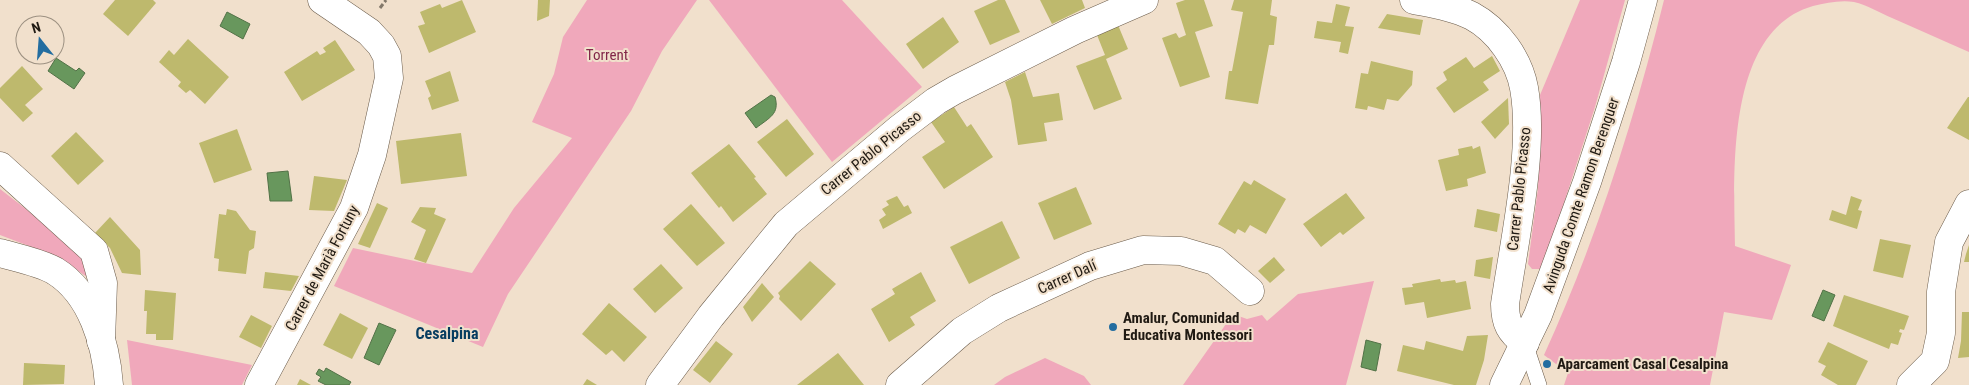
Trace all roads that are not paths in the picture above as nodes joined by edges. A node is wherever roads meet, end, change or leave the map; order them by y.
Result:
1 (322, 0) edge
2 (1144, 0) edge
3 (1414, 0) edge
4 (1643, 0) edge
5 (0, 166) edge
6 (1969, 204) edge
7 (0, 254) edge
8 (1250, 291) dead end
9 (101, 341) junction
10 (1525, 343) junction
11 (109, 385) edge
12 (259, 385) edge
13 (660, 385) edge
14 (900, 385) edge
15 (1504, 385) edge
16 (1539, 385) edge
17 (1911, 385) edge

1 - 12 street, Carrer de Marià Fortuny
2 - 13 street, Carrer Pablo Picasso
3 - 10 street, Carrer Pablo Picasso
4 - 10 street, Avinguda Comte Ramon Berenguer
5 - 9 street
6 - 17 street
7 - 9 street
8 - 14 street, Carrer Dalí
9 - 11 street
10 - 15 street, Avinguda Comte Ramon Berenguer
10 - 16 lane

